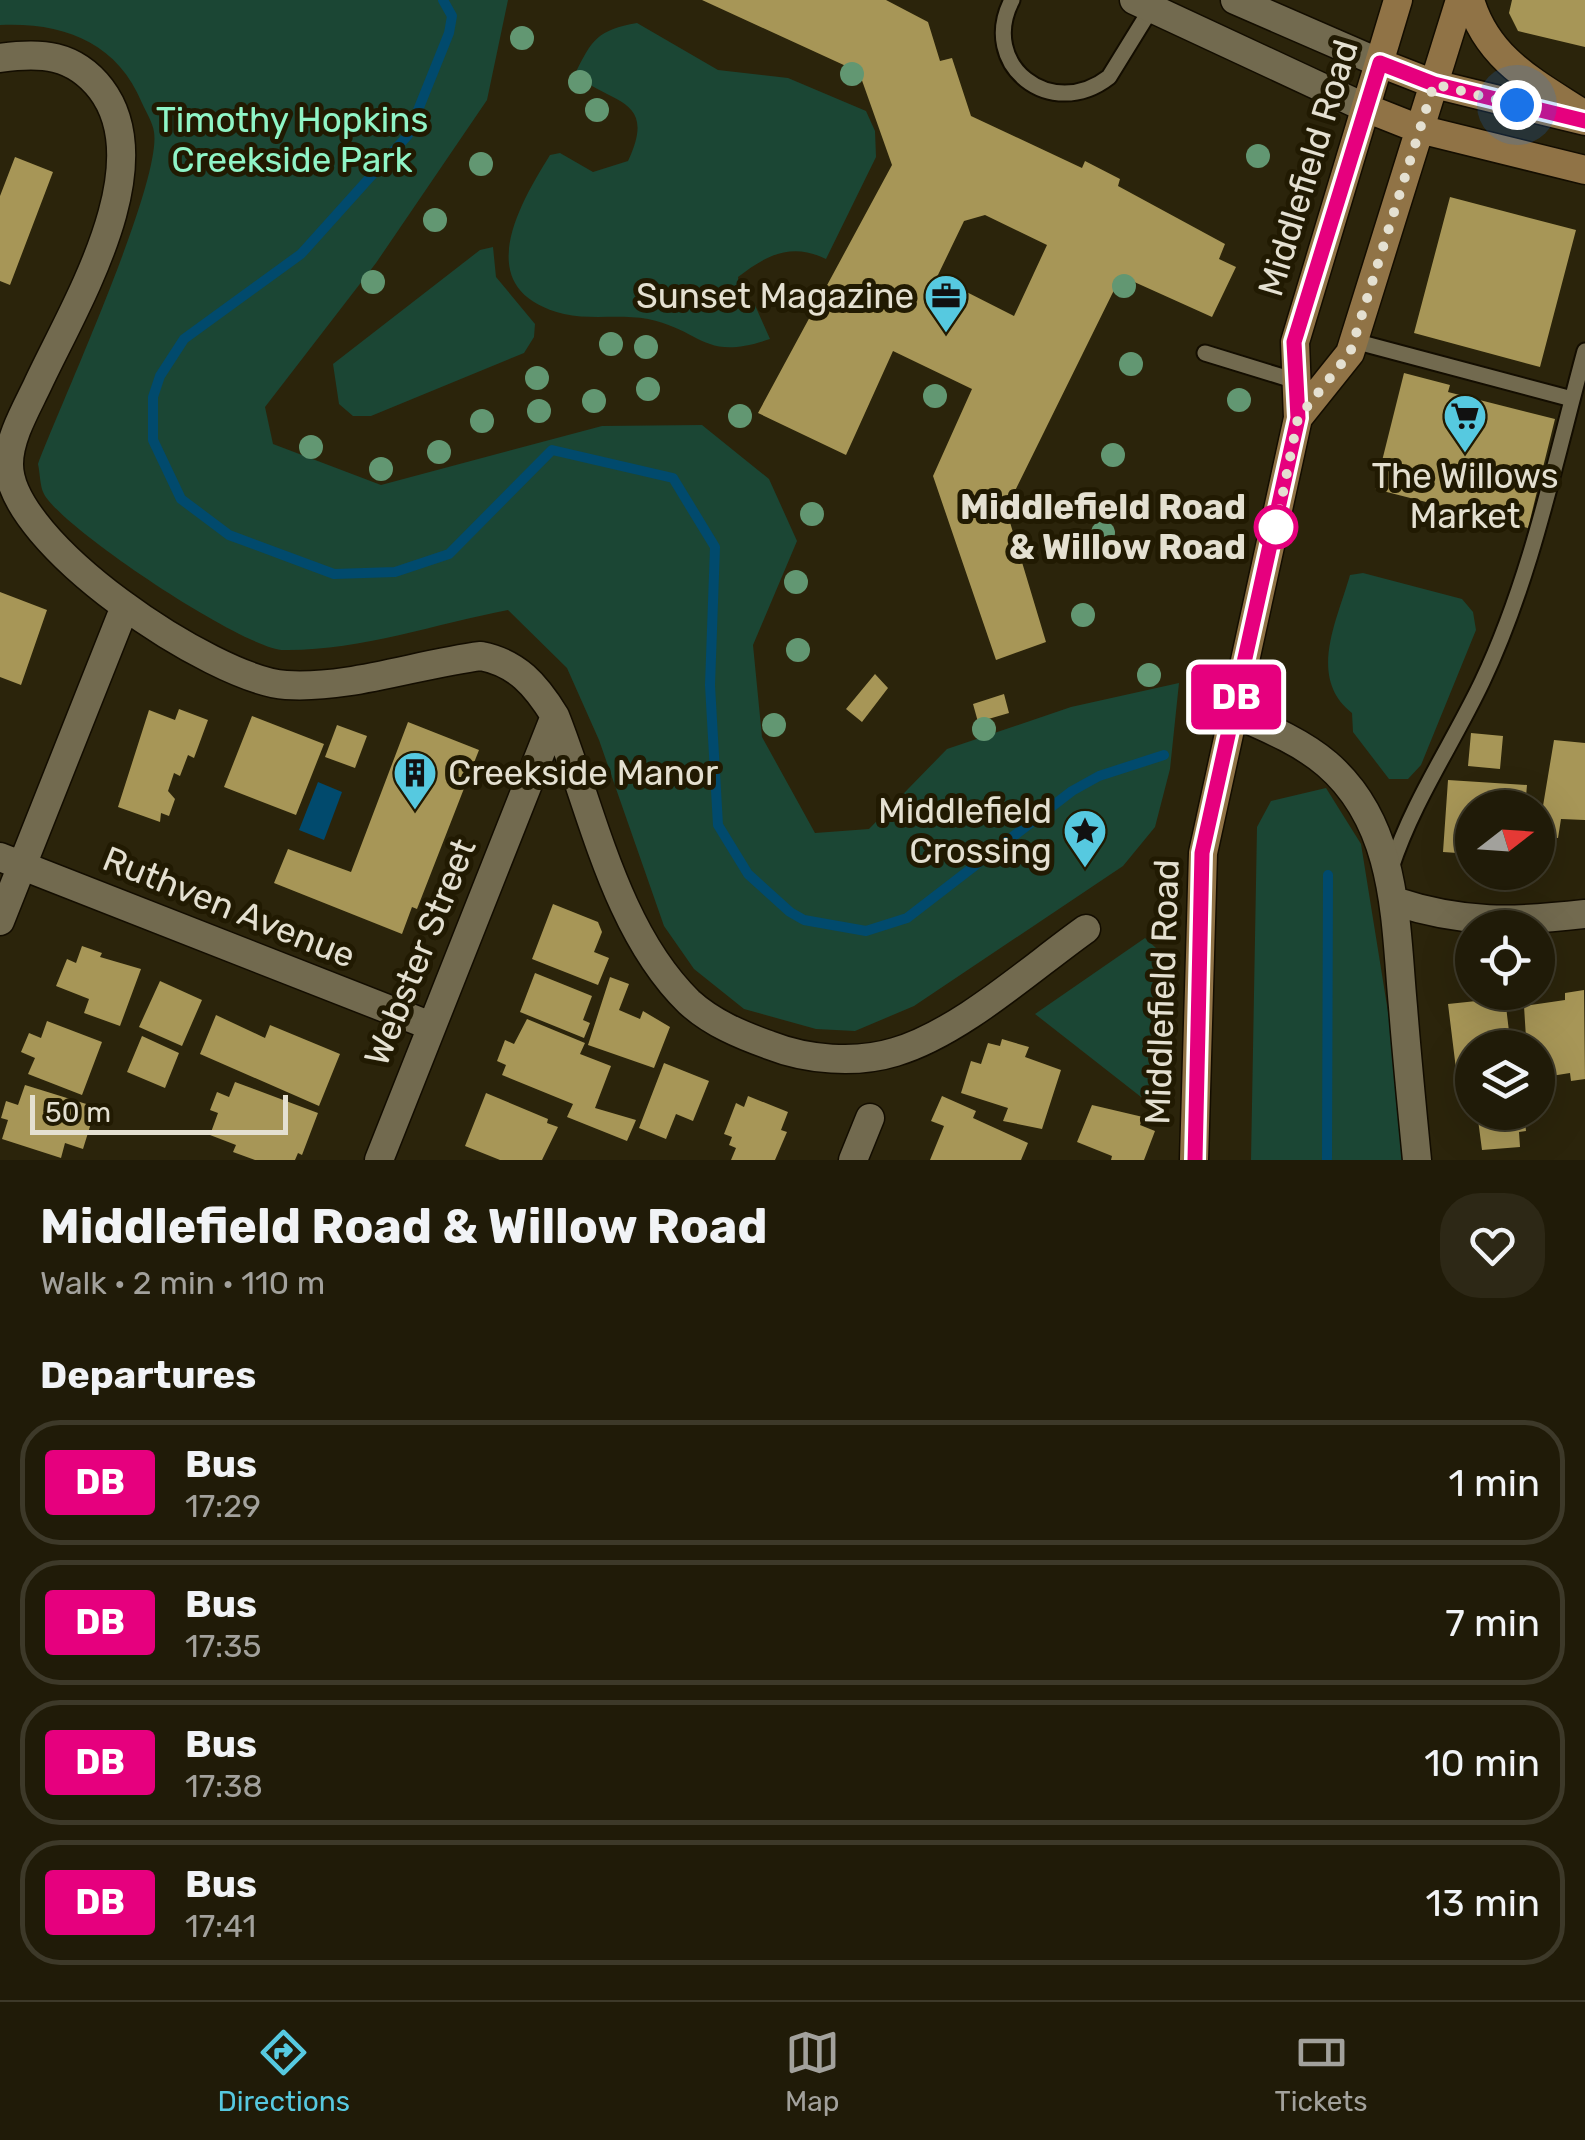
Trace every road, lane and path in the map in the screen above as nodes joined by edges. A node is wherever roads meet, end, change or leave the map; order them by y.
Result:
1 (1012, 0) edge
2 (1235, 0) edge
3 (1398, 0) edge
4 (1460, 0) edge
5 (1470, 0) edge
6 (1147, 3) edge
7 (0, 58) edge
8 (1380, 63) junction
9 (1434, 84) junction
10 (1366, 108) junction
11 (1585, 119) edge
12 (1419, 128) junction
13 (1585, 170) edge
14 (1354, 340) junction
15 (1585, 351) edge
16 (1205, 353) dead end
17 (1296, 381) junction
18 (1572, 400) junction
19 (1298, 418) junction
20 (124, 609) junction
21 (1233, 713) junction
22 (555, 716) junction
23 (11, 862) edge
24 (1390, 872) junction
25 (1394, 901) junction
26 (1585, 914) edge
27 (0, 921) edge
28 (1086, 929) dead end
29 (430, 1026) junction
30 (870, 1118) dead end
31 (379, 1160) edge
32 (853, 1160) edge
33 (1194, 1160) edge
34 (1417, 1160) edge

1 - 6 lane
2 - 8 street
3 - 8 main road, Middlefield Road
4 - 9 main road, Middlefield Road
5 - 11 main road
6 - 10 street
7 - 20 street
8 - 9 main road
8 - 10 main road, Middlefield Road
9 - 11 main road
9 - 12 main road, Middlefield Road
10 - 12 main road
10 - 17 main road, Middlefield Road
12 - 13 main road
12 - 14 main road, Middlefield Road
14 - 18 lane
14 - 19 main road, Middlefield Road
15 - 18 lane
16 - 17 lane
17 - 19 main road, Middlefield Road
18 - 24 lane
19 - 21 main road, Middlefield Road
20 - 22 street
20 - 23 street
21 - 24 street
21 - 33 main road, Middlefield Road
22 - 28 street
22 - 29 street, Webster Street
23 - 27 street
23 - 29 street, Ruthven Avenue
24 - 25 street
25 - 26 street
25 - 34 street
29 - 31 street, Webster Street
30 - 32 street

